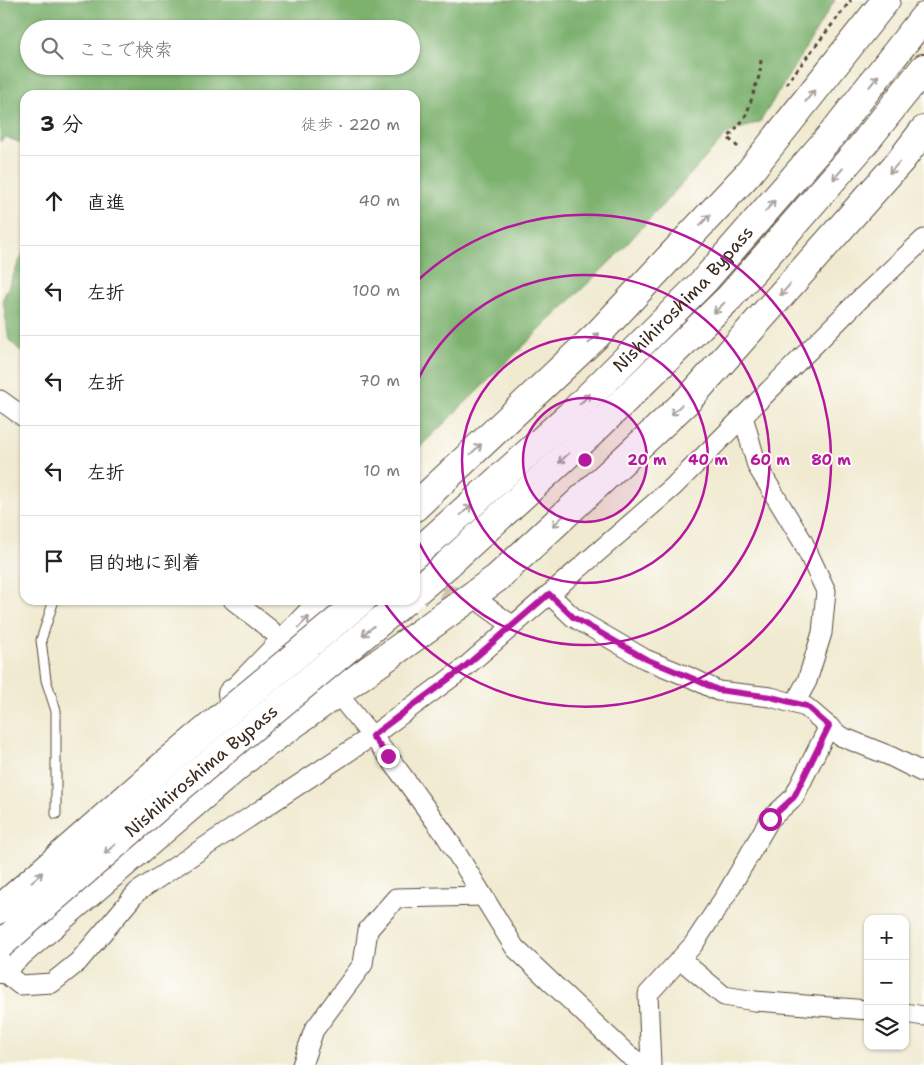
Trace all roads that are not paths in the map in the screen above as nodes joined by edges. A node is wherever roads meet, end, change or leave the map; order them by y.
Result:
1 (886, 0) edge
2 (924, 17) edge
3 (924, 68) edge
4 (924, 130) edge
5 (924, 239) edge
6 (0, 400) edge
7 (20, 414) edge
8 (743, 416) junction
9 (420, 502) edge
10 (423, 549) edge
11 (420, 588) edge
12 (549, 594) junction
13 (52, 605) edge
14 (239, 605) edge
15 (320, 605) edge
16 (356, 605) edge
17 (400, 605) edge
18 (484, 606) tunnel mouth
19 (513, 626) junction
20 (272, 631) dead end
21 (302, 656) dead end
22 (317, 670) dead end
23 (345, 704) dead end
24 (795, 704) junction
25 (829, 726) junction
26 (372, 736) junction
27 (924, 773) edge
28 (64, 821) joint
29 (483, 896) junction
30 (0, 910) edge
31 (0, 945) edge
32 (680, 959) junction
33 (0, 969) edge
34 (864, 1010) edge
35 (909, 1014) edge
36 (924, 1016) edge
37 (302, 1065) edge
38 (643, 1065) edge
39 (651, 1065) edge

9 -> 1 highway
10 -> 2 highway, Nishihiroshima Bypass
3 -> 11 highway, Nishihiroshima Bypass, bridge
4 -> 33 highway
5 - 8 street
6 - 7 street
8 - 12 street
8 - 24 street
12 - 19 street
12 - 24 street
13 - 28 lane
14 - 20 street
28 -> 15 highway
30 -> 16 highway, Nishihiroshima Bypass, bridge
17 -> 31 highway, Nishihiroshima Bypass, bridge
18 - 19 street
19 - 26 street
21 - 22 street
23 - 26 street
24 - 25 street
25 - 27 street
25 - 32 street
26 - 29 street
26 - 33 street
29 - 37 street
29 - 38 street
32 - 34 street
32 - 39 street
35 - 36 street

